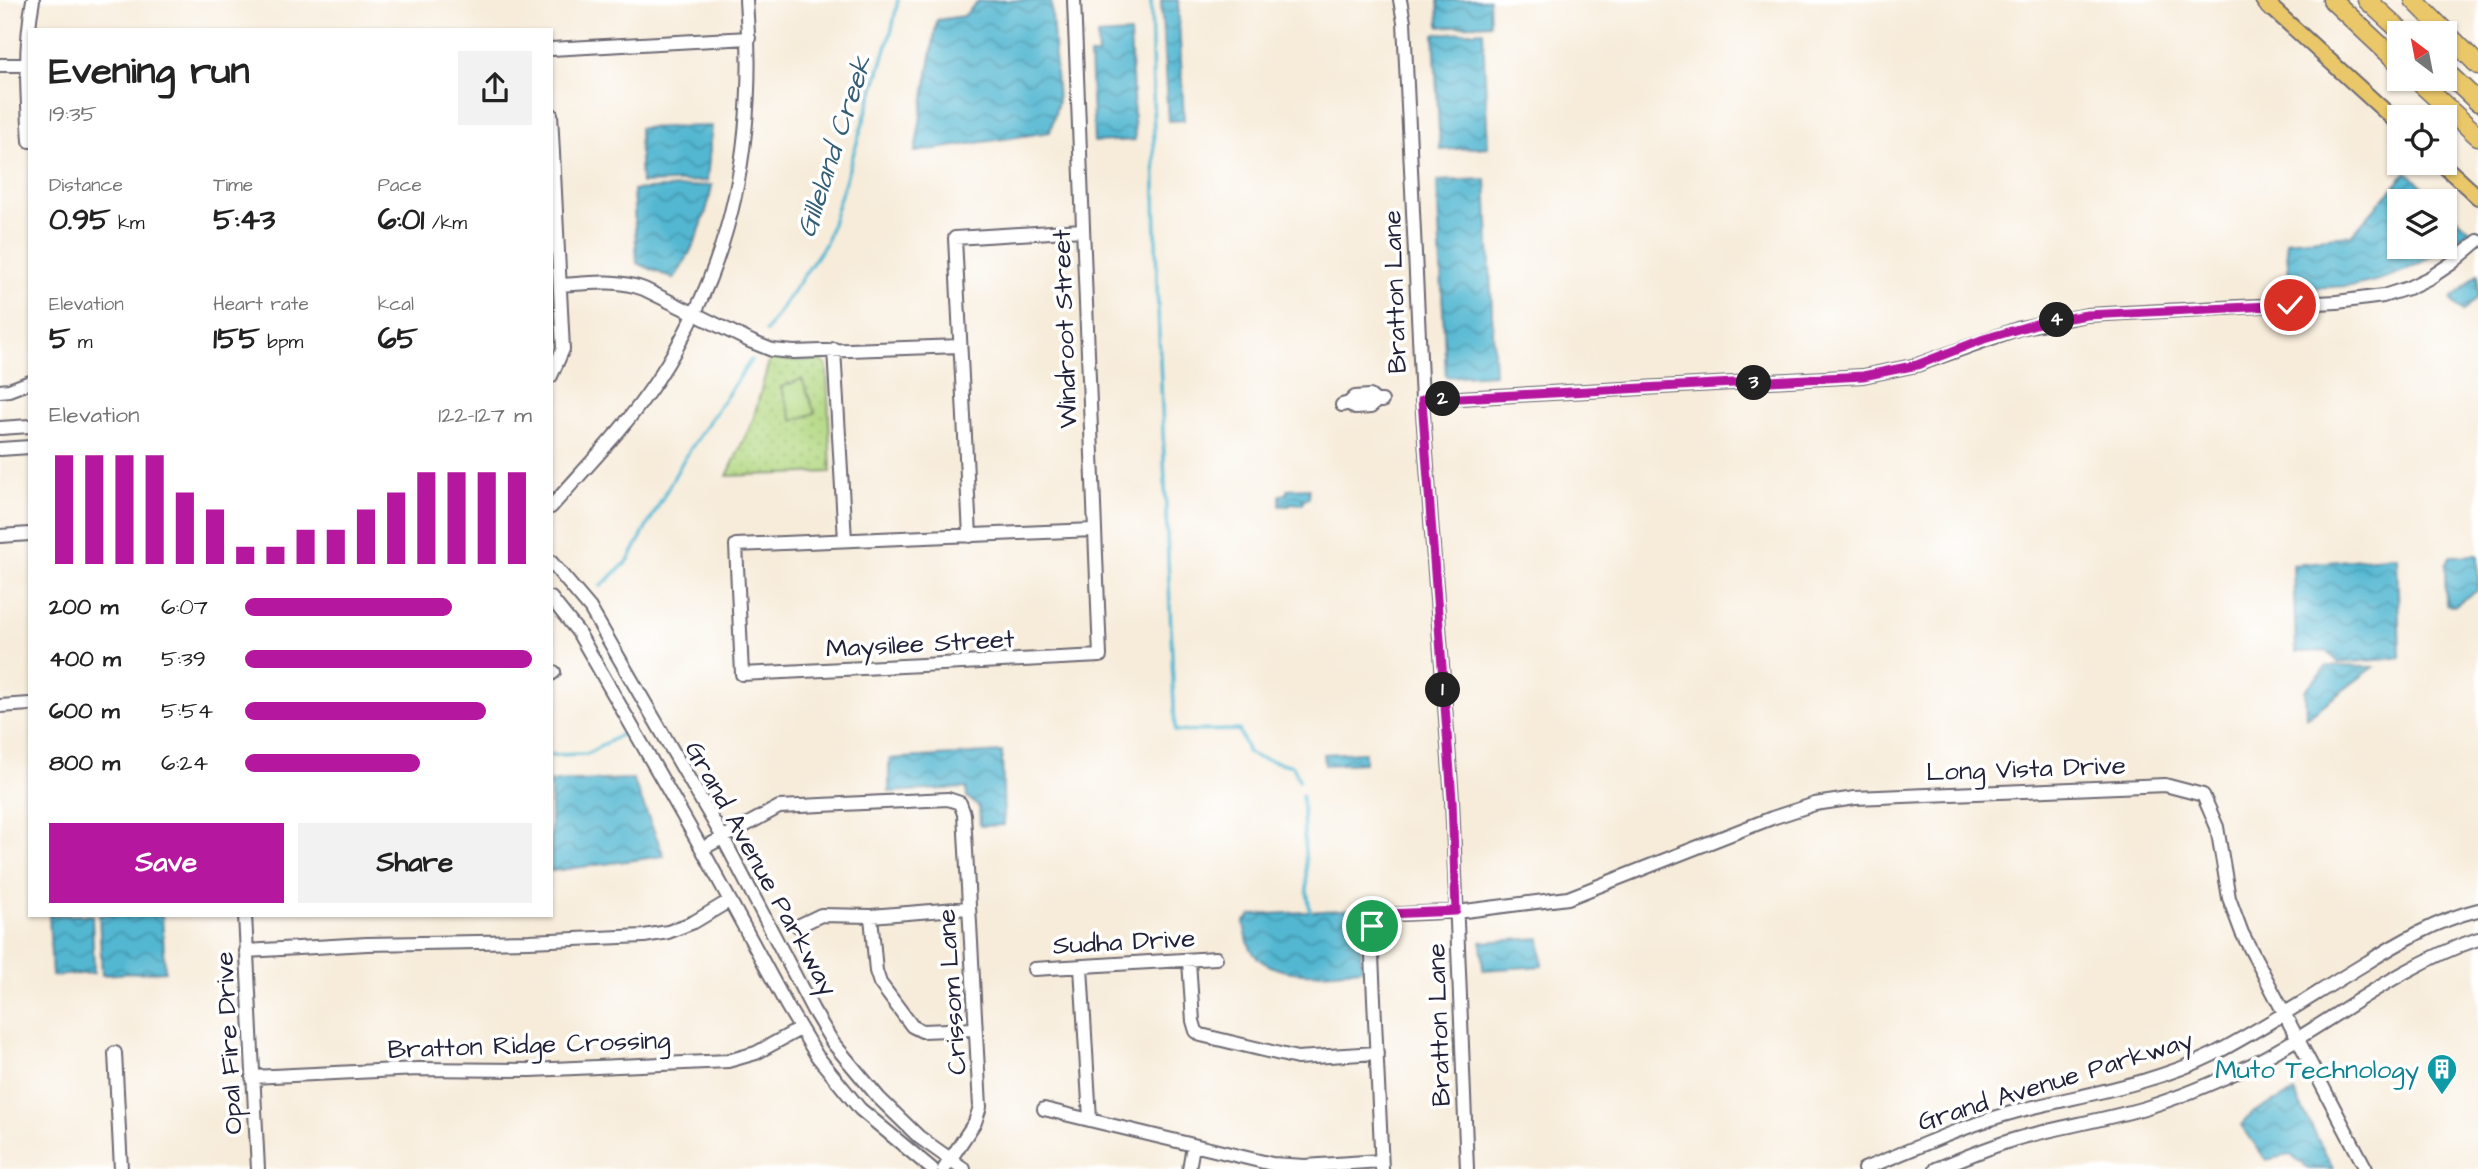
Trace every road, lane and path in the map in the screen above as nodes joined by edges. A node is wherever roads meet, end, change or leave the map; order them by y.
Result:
1 (33, 0) edge
2 (746, 0) edge
3 (1074, 0) edge
4 (1400, 0) edge
5 (2332, 0) edge
6 (2367, 0) edge
7 (2414, 0) edge
8 (2266, 2) edge
9 (2390, 21) edge
10 (29, 28) edge
11 (749, 38) junction
12 (553, 49) edge
13 (2387, 52) edge
14 (0, 65) edge
15 (28, 65) edge
16 (2478, 65) edge
17 (2457, 82) edge
18 (2429, 91) edge
19 (2478, 102) edge
20 (2387, 113) edge
21 (2478, 136) edge
22 (553, 148) edge
23 (2454, 175) edge
24 (2478, 197) edge
25 (1082, 230) junction
26 (2478, 241) edge
27 (561, 285) junction
28 (694, 313) junction
29 (960, 346) junction
30 (834, 349) junction
31 (553, 372) edge
32 (28, 383) edge
33 (0, 391) edge
34 (1422, 400) junction
35 (1379, 401) dead end
36 (1345, 404) dead end
37 (28, 426) edge
38 (0, 428) edge
39 (28, 447) edge
40 (0, 449) edge
41 (553, 505) edge
42 (1094, 530) junction
43 (28, 534) edge
44 (0, 536) edge
45 (970, 536) junction
46 (845, 540) junction
47 (553, 564) edge
48 (553, 601) edge
49 (1100, 656) joint
50 (28, 704) edge
51 (0, 706) edge
52 (722, 836) junction
53 (702, 849) junction
54 (729, 901) junction
55 (968, 908) junction
56 (1456, 911) junction
57 (2478, 911) edge
58 (871, 916) junction
59 (245, 917) edge
60 (798, 926) dead end
61 (2478, 939) edge
62 (246, 951) junction
63 (1216, 958) dead end
64 (1189, 961) junction
65 (1081, 967) junction
66 (1034, 969) dead end
67 (2284, 1012) junction
68 (800, 1029) junction
69 (975, 1029) junction
70 (2299, 1039) junction
71 (1377, 1053) junction
72 (116, 1054) dead end
73 (252, 1077) junction
74 (1044, 1109) dead end
75 (1090, 1119) junction
76 (1193, 1146) junction
77 (1891, 1164) edge
78 (947, 1165) edge
79 (1381, 1165) edge
80 (121, 1169) edge
81 (258, 1169) edge
82 (932, 1169) edge
83 (964, 1169) edge
84 (1189, 1169) edge
85 (1466, 1169) edge
86 (1864, 1169) edge
87 (1937, 1169) edge
88 (2366, 1169) edge

1 - 10 street
2 - 11 street
3 - 25 street, Windroot Street
4 - 34 street, Bratton Lane
5 - 13 highway
6 - 9 highway
7 - 16 highway
8 - 20 main road
11 - 12 street
11 - 28 street
14 - 15 street
17 - 19 highway
18 - 21 highway
22 - 27 street
23 - 24 main road
25 - 29 street
25 - 42 street, Windroot Street
26 - 34 street
27 - 28 street
27 - 31 street
28 - 30 street
28 - 41 street
29 - 30 street
29 - 45 street
30 - 46 street
32 - 33 street
34 - 56 street, Bratton Lane
35 - 36 street
37 - 38 street
39 - 40 street
42 - 45 street
42 - 49 street, Windroot Street
43 - 44 street
45 - 46 street
46 - 49 street, Maysilee Street
47 - 52 street, Grand Avenue Parkway
48 - 53 street, Grand Avenue Parkway
50 - 51 street
52 - 53 street
52 - 55 street, Crissom Lane
52 - 78 street, Grand Avenue Parkway
53 - 54 street, Grand Avenue Parkway
54 - 62 street
54 - 68 street, Grand Avenue Parkway
55 - 58 street
55 - 69 street, Crissom Lane
56 - 67 street, Long Vista Drive
56 - 71 street
56 - 85 street, Bratton Lane
57 - 67 street, Grand Avenue Parkway
58 - 60 street
58 - 69 street
59 - 62 street, Opal Fire Drive
61 - 70 street, Grand Avenue Parkway
62 - 73 street, Opal Fire Drive
63 - 64 street, Sudha Drive
64 - 65 street, Sudha Drive
64 - 71 street
65 - 66 street, Sudha Drive
65 - 75 street
67 - 70 street, Long Vista Drive
67 - 77 street, Grand Avenue Parkway
68 - 73 street, Bratton Ridge Crossing
68 - 82 street, Grand Avenue Parkway
69 - 78 street, Crissom Lane
70 - 87 street, Grand Avenue Parkway
70 - 88 street, Long Vista Drive
71 - 79 street
72 - 80 street
73 - 81 street, Opal Fire Drive
74 - 75 street
75 - 76 street
76 - 79 street
76 - 84 street
77 - 86 street, Grand Avenue Parkway
78 - 83 street, Grand Avenue Parkway

